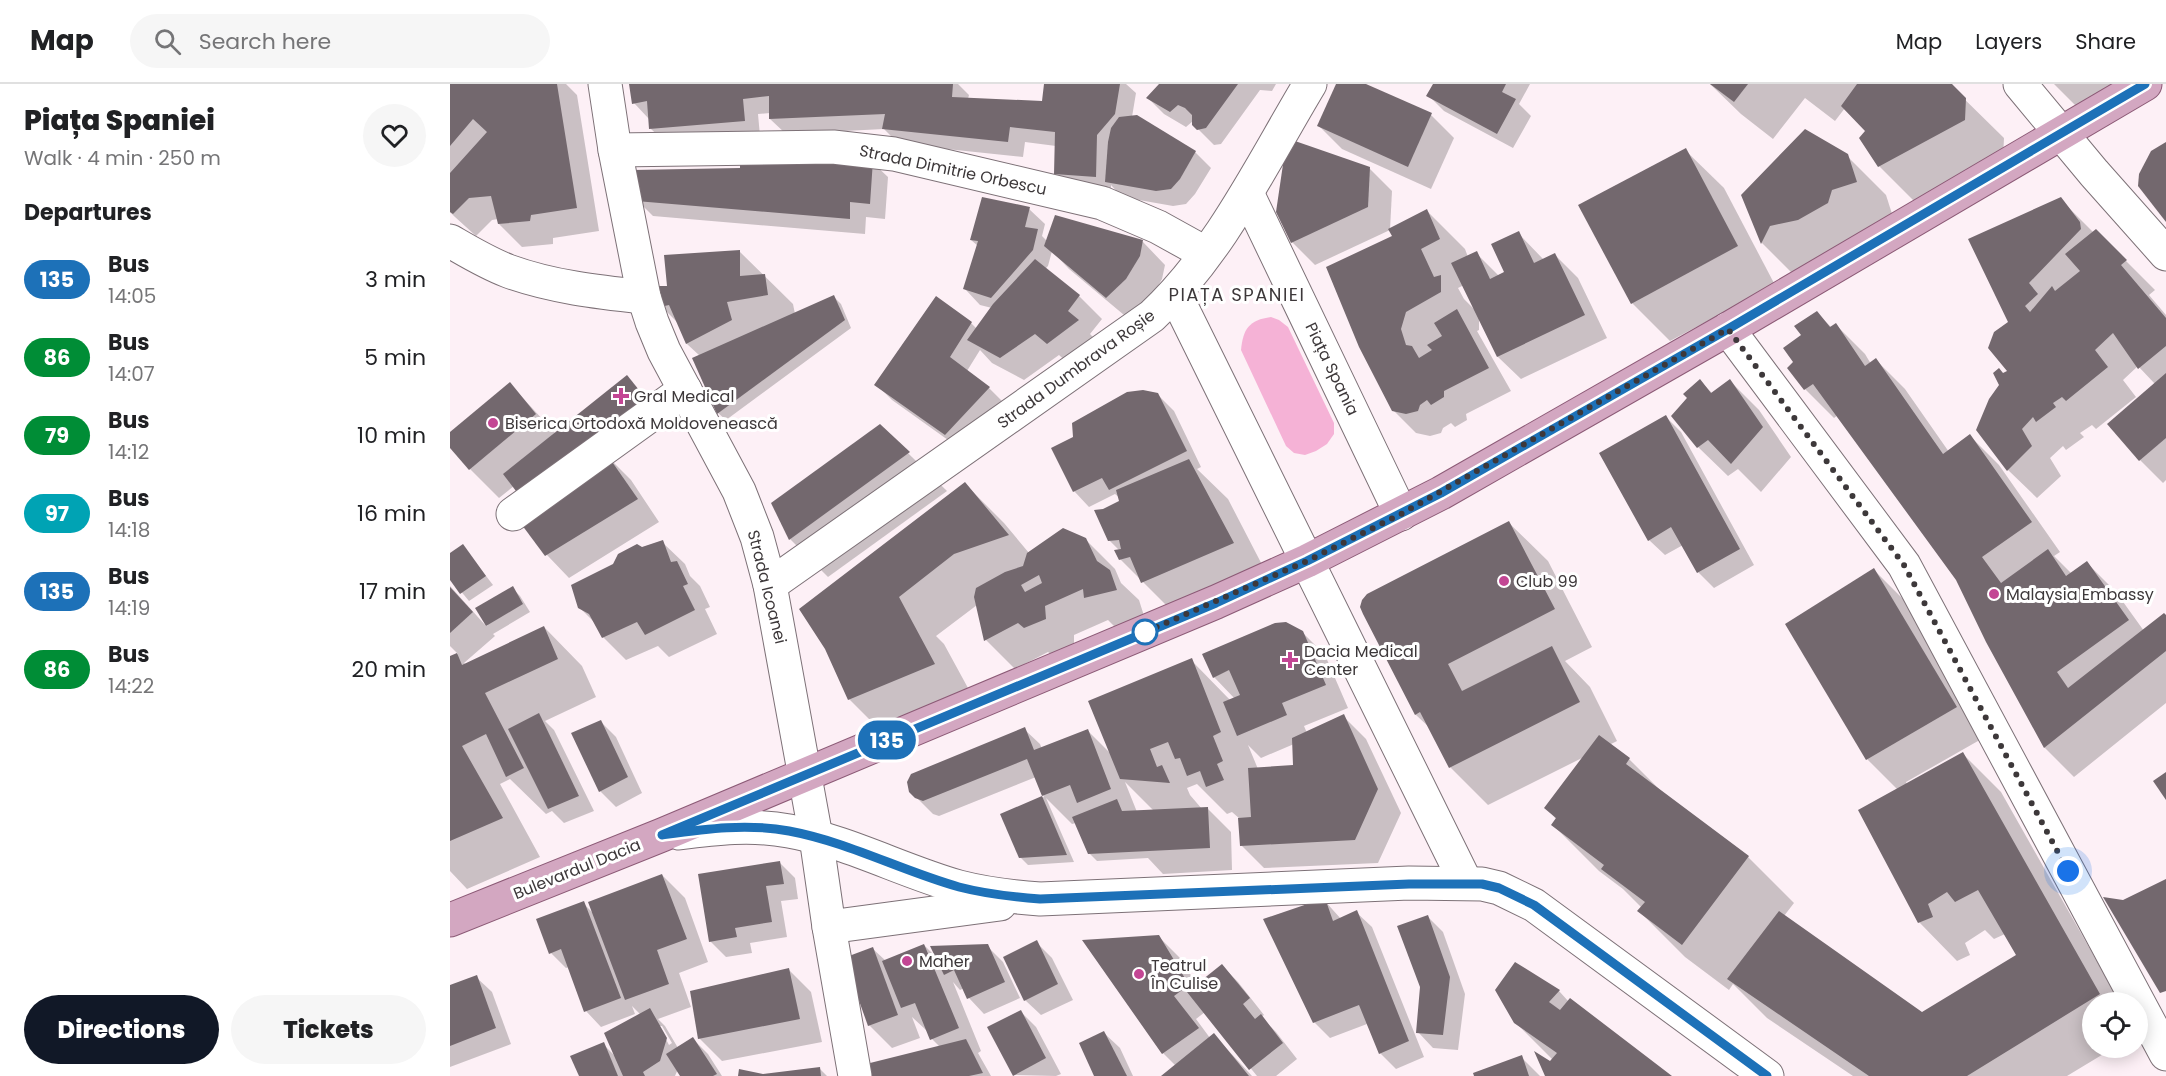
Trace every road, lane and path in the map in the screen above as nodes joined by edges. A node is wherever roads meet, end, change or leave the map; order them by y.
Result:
1 (605, 84) edge
2 (1310, 84) edge
3 (2020, 84) edge
4 (2145, 84) edge
5 (2062, 133) junction
6 (615, 150) junction
7 (1247, 193) junction
8 (450, 241) edge
9 (1205, 253) junction
10 (2166, 254) edge
11 (1176, 294) junction
12 (644, 297) junction
13 (1728, 329) junction
14 (685, 390) junction
15 (513, 514) dead end
16 (1401, 514) junction
17 (1307, 561) junction
18 (770, 585) junction
19 (803, 774) junction
20 (662, 835) junction
21 (816, 837) junction
22 (1466, 883) junction
23 (1040, 899) junction
24 (450, 920) edge
25 (829, 927) junction
26 (2166, 1054) edge
27 (855, 1076) edge
28 (1767, 1076) edge

1 - 6 street, Strada Icoanei
2 - 7 street, Strada Dumbrava Roșie
3 - 5 street
4 - 5 main road, Bulevardul Dacia
5 - 10 street
5 - 13 main road, Bulevardul Dacia
6 - 9 street, Strada Dimitrie Orbescu
6 - 12 street, Strada Icoanei
7 - 9 street, Strada Dumbrava Roșie
7 - 16 street, Piața Spania
8 - 12 street
9 - 11 street, Strada Dumbrava Roșie
11 - 17 street
11 - 18 street, Strada Dumbrava Roșie
12 - 14 street, Strada Icoanei
13 - 16 main road, Bulevardul Dacia
13 - 26 street
14 - 15 street
14 - 18 street, Strada Icoanei
16 - 17 main road, Bulevardul Dacia
17 - 19 main road, Bulevardul Dacia
17 - 22 street
18 - 19 street, Strada Icoanei
19 - 20 main road, Bulevardul Dacia
19 - 21 street, Strada Icoanei
20 - 21 street
20 - 24 main road, Bulevardul Dacia
21 - 23 street
21 - 25 street, Strada Icoanei
22 - 23 street
22 - 28 street
23 - 25 street
25 - 27 street, Strada Icoanei

